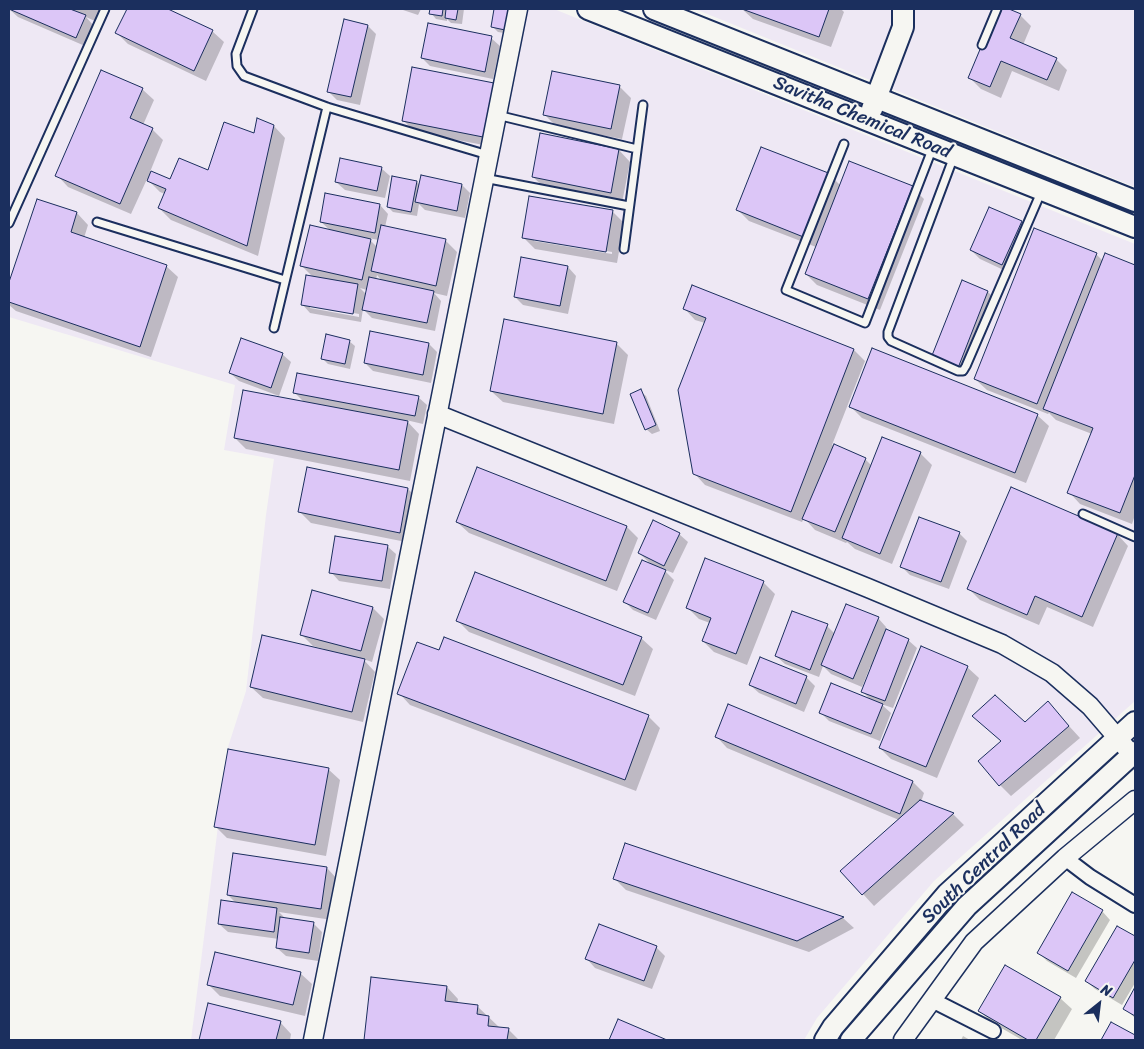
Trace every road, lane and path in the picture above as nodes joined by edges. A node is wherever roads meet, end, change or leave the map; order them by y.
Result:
1 (104, 9) edge
2 (253, 9) edge
3 (518, 9) edge
4 (588, 9) edge
5 (654, 9) edge
6 (902, 9) edge
7 (997, 9) edge
8 (982, 45) dead end
9 (877, 98) junction
10 (643, 105) dead end
11 (327, 107) junction
12 (497, 115) junction
13 (868, 121) junction
14 (844, 144) dead end
15 (934, 147) junction
16 (637, 149) junction
17 (488, 155) junction
18 (954, 155) junction
19 (484, 178) junction
20 (1042, 190) junction
21 (1135, 201) edge
22 (629, 206) junction
23 (97, 222) dead end
24 (9, 223) edge
25 (1135, 227) edge
26 (624, 249) dead end
27 (286, 280) junction
28 (274, 328) dead end
29 (437, 414) junction
30 (1083, 514) dead end
31 (1135, 537) edge
32 (1135, 722) edge
33 (1117, 738) junction
34 (1134, 754) edge
35 (1135, 800) edge
36 (1065, 858) junction
37 (1135, 905) edge
38 (932, 1000) junction
39 (992, 1031) dead end
40 (313, 1040) edge
41 (825, 1040) edge
42 (851, 1040) edge
43 (903, 1040) edge

1 - 24 lane
2 - 11 lane
3 - 12 street
4 - 13 main road, Savitha Chemical Road
5 - 9 main road, Savitha Chemical Road
6 - 9 main road
7 - 8 lane
9 - 13 main road
9 - 21 main road, Savitha Chemical Road
10 - 16 lane
11 - 17 lane
11 - 27 lane
12 - 16 lane
12 - 17 street
13 - 15 main road, Savitha Chemical Road
14 - 15 lane
15 - 18 main road, Savitha Chemical Road
16 - 22 lane
17 - 19 street
18 - 20 main road, Savitha Chemical Road
18 - 20 lane
19 - 22 lane
19 - 29 street
20 - 25 main road, Savitha Chemical Road
22 - 26 lane
23 - 27 lane
27 - 28 lane
29 - 33 street
29 - 40 street
30 - 31 lane
32 - 33 main road, South Central Road
33 - 34 street
33 - 41 main road, South Central Road
34 - 42 main road, South Central Road
35 - 36 street
36 - 37 street
36 - 38 street
38 - 39 street
38 - 43 street

